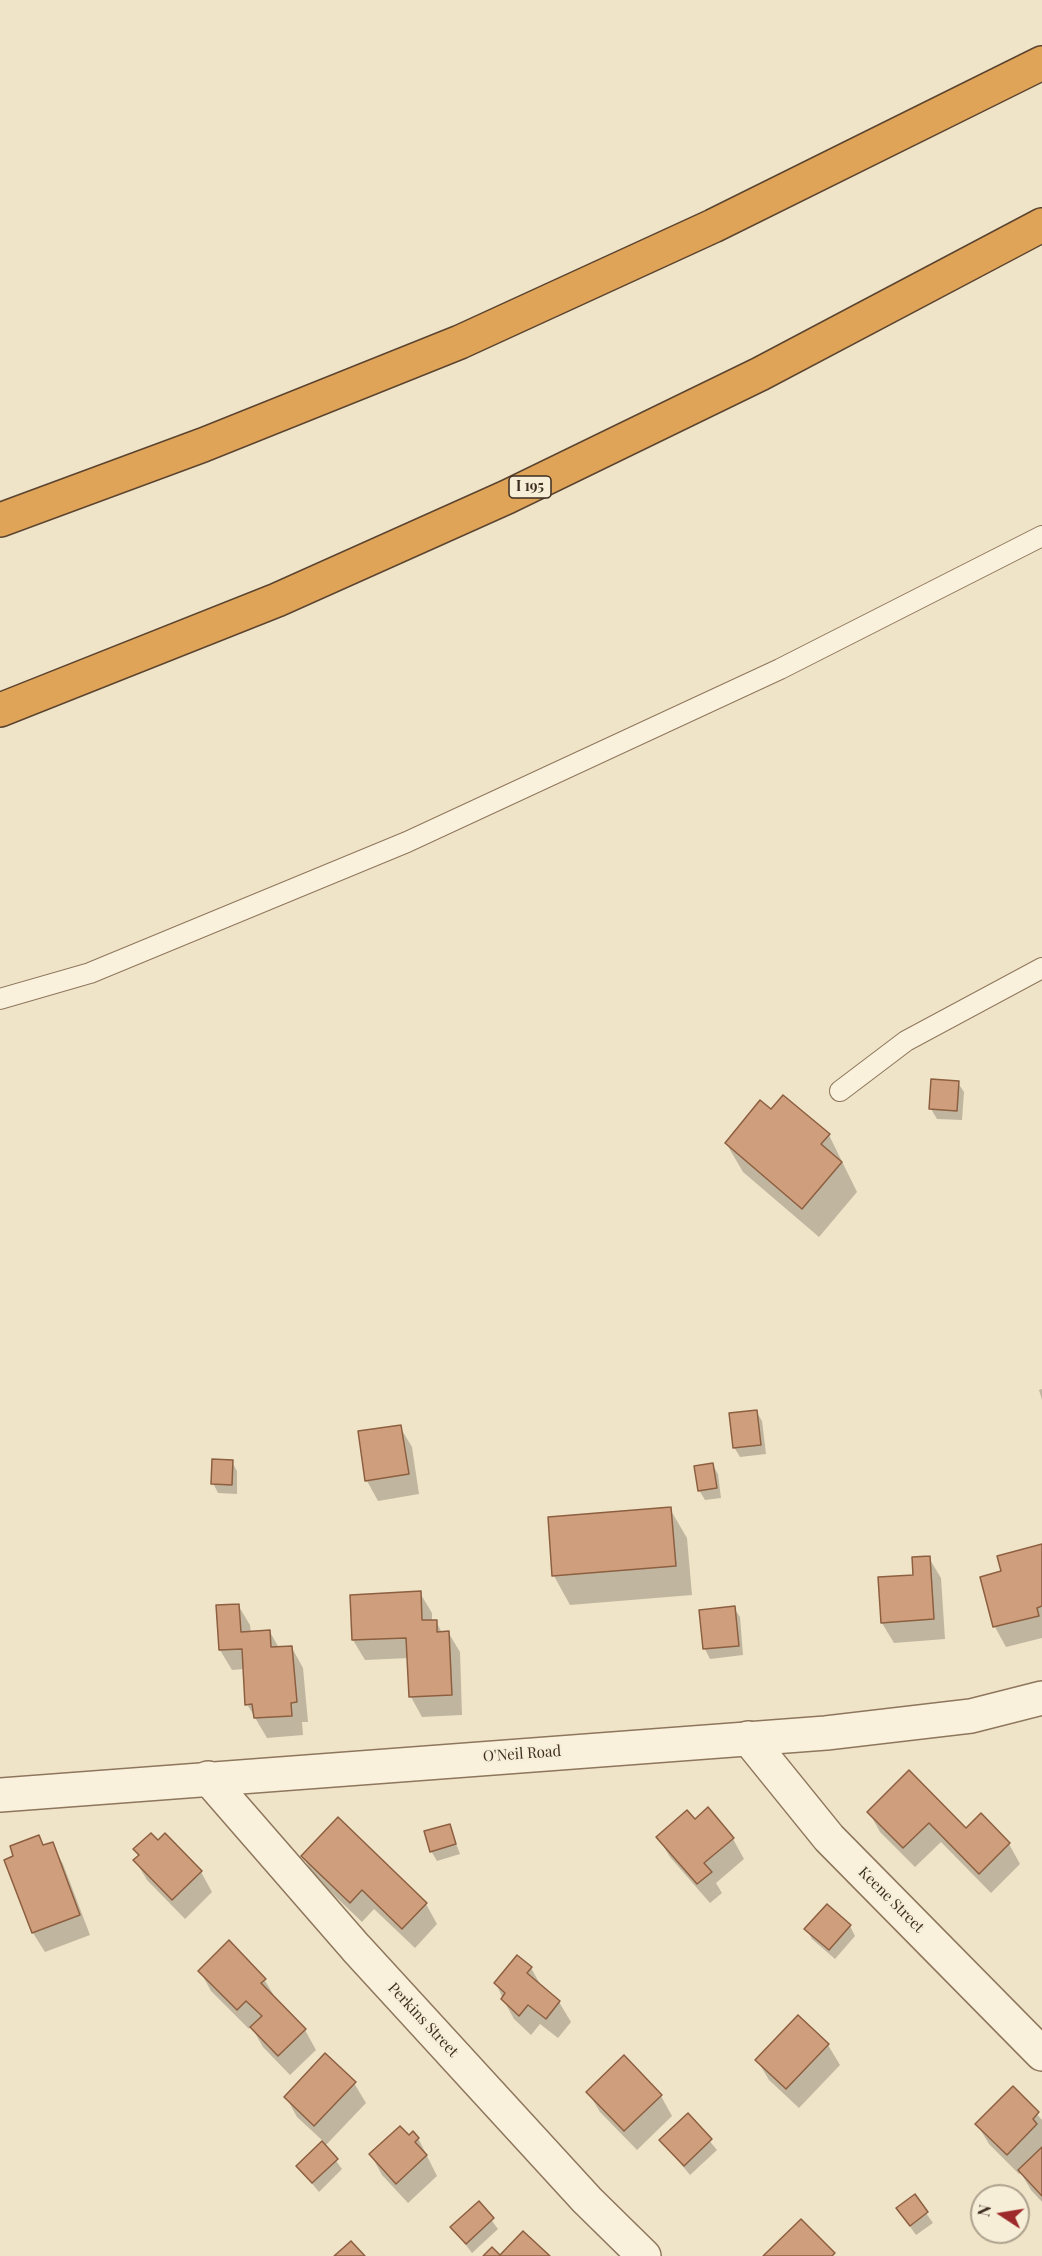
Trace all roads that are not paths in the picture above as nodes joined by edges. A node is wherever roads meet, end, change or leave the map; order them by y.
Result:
1 (1042, 63) edge
2 (1042, 225) edge
3 (0, 520) edge
4 (1042, 536) edge
5 (0, 710) edge
6 (1042, 968) edge
7 (0, 999) edge
8 (840, 1091) dead end
9 (1042, 1698) edge
10 (748, 1738) junction
11 (208, 1778) junction
12 (0, 1795) edge
13 (1042, 2054) edge
14 (644, 2256) edge

1 - 3 highway
2 - 5 highway, I 195
4 - 7 lane
6 - 8 lane
9 - 10 street, O'Neil Road
10 - 11 street, O'Neil Road
10 - 13 street, Keene Street
11 - 12 street, O'Neil Road
11 - 14 street, Perkins Street

